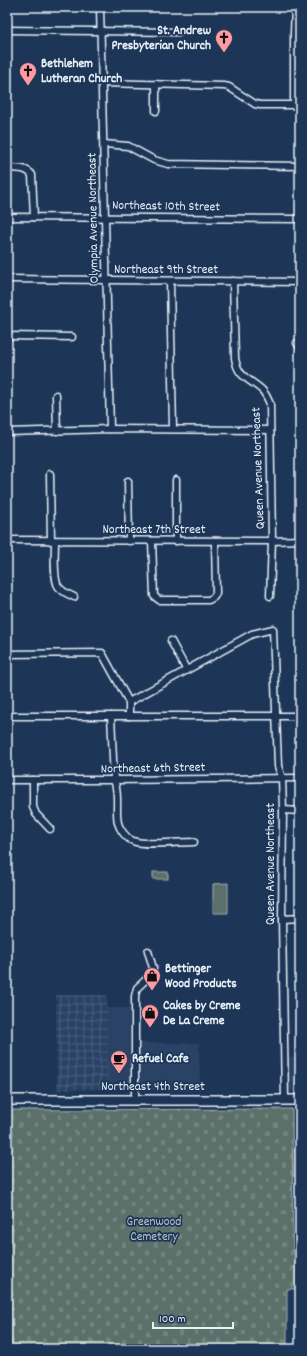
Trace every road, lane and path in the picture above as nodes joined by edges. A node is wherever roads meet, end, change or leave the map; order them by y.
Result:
1 (100, 7) edge
2 (295, 7) edge
3 (7, 30) edge
4 (101, 31) junction
5 (178, 32) dead end
6 (297, 34) edge
7 (102, 83) junction
8 (156, 84) junction
9 (297, 105) edge
10 (156, 111) dead end
11 (104, 144) junction
12 (300, 166) edge
13 (7, 168) edge
14 (7, 217) edge
15 (34, 217) junction
16 (105, 218) junction
17 (300, 220) edge
18 (7, 279) edge
19 (106, 280) junction
20 (233, 281) junction
21 (170, 282) junction
22 (300, 282) edge
23 (7, 336) edge
24 (72, 337) dead end
25 (56, 395) dead end
26 (110, 429) junction
27 (173, 429) junction
28 (270, 430) junction
29 (57, 431) junction
30 (7, 432) edge
31 (50, 474) dead end
32 (176, 480) dead end
33 (128, 481) dead end
34 (7, 540) edge
35 (300, 540) edge
36 (53, 541) junction
37 (129, 541) junction
38 (152, 541) junction
39 (176, 541) junction
40 (214, 541) junction
41 (272, 541) junction
42 (270, 596) dead end
43 (74, 597) dead end
44 (171, 641) dead end
45 (7, 654) edge
46 (186, 669) junction
47 (129, 702) junction
48 (7, 716) edge
49 (111, 716) junction
50 (129, 716) junction
51 (276, 716) junction
52 (300, 716) edge
53 (282, 778) junction
54 (300, 778) edge
55 (7, 780) edge
56 (33, 780) junction
57 (114, 780) junction
58 (283, 810) junction
59 (300, 811) edge
60 (50, 829) dead end
61 (194, 842) dead end
62 (300, 918) edge
63 (282, 919) junction
64 (148, 951) dead end
65 (7, 1100) edge
66 (135, 1100) junction
67 (285, 1100) junction
68 (300, 1100) edge

1 - 4 street, Olympia Avenue Northeast
2 - 6 street
3 - 4 street
4 - 5 street
4 - 7 street, Olympia Avenue Northeast
6 - 9 street
7 - 8 street
7 - 11 street, Olympia Avenue Northeast
8 - 9 street
8 - 10 street
11 - 12 street
11 - 16 street, Olympia Avenue Northeast
13 - 15 street
14 - 15 street, Northeast 10th Street
15 - 16 street, Northeast 10th Street
16 - 17 street, Northeast 10th Street
16 - 19 street, Olympia Avenue Northeast
18 - 19 street, Northeast 9th Street
19 - 21 street, Northeast 9th Street
19 - 26 street, Olympia Avenue Northeast
20 - 21 street, Northeast 9th Street
20 - 22 street, Northeast 9th Street
20 - 28 street, Queen Avenue Northeast
21 - 27 street
23 - 24 street
25 - 29 street
26 - 27 street
26 - 29 street
27 - 28 street
28 - 41 street, Queen Avenue Northeast
29 - 30 street
31 - 36 street
32 - 39 street
33 - 37 street
34 - 36 street, Northeast 7th Street
35 - 41 street, Northeast 7th Street
36 - 37 street, Northeast 7th Street
36 - 43 street
37 - 38 street, Northeast 7th Street
38 - 39 street, Northeast 7th Street
38 - 40 street
39 - 40 street, Northeast 7th Street
40 - 41 street, Northeast 7th Street
41 - 42 street, Queen Avenue Northeast
44 - 46 street
45 - 47 street
46 - 47 street
46 - 51 street, Queen Avenue Northeast
47 - 50 street
48 - 49 street
49 - 50 street
49 - 57 street
50 - 51 street
51 - 52 street
51 - 53 street, Queen Avenue Northeast
53 - 54 street, Northeast 6th Street
53 - 57 street, Northeast 6th Street
53 - 58 street, Queen Avenue Northeast
55 - 56 street, Northeast 6th Street
56 - 57 street, Northeast 6th Street
56 - 60 street
57 - 61 street
58 - 59 street
58 - 63 street, Queen Avenue Northeast
62 - 63 street
63 - 67 street, Queen Avenue Northeast
64 - 66 street
65 - 66 main road, Northeast 4th Street
66 - 67 main road, Northeast 4th Street
67 - 68 main road, Northeast 4th Street

